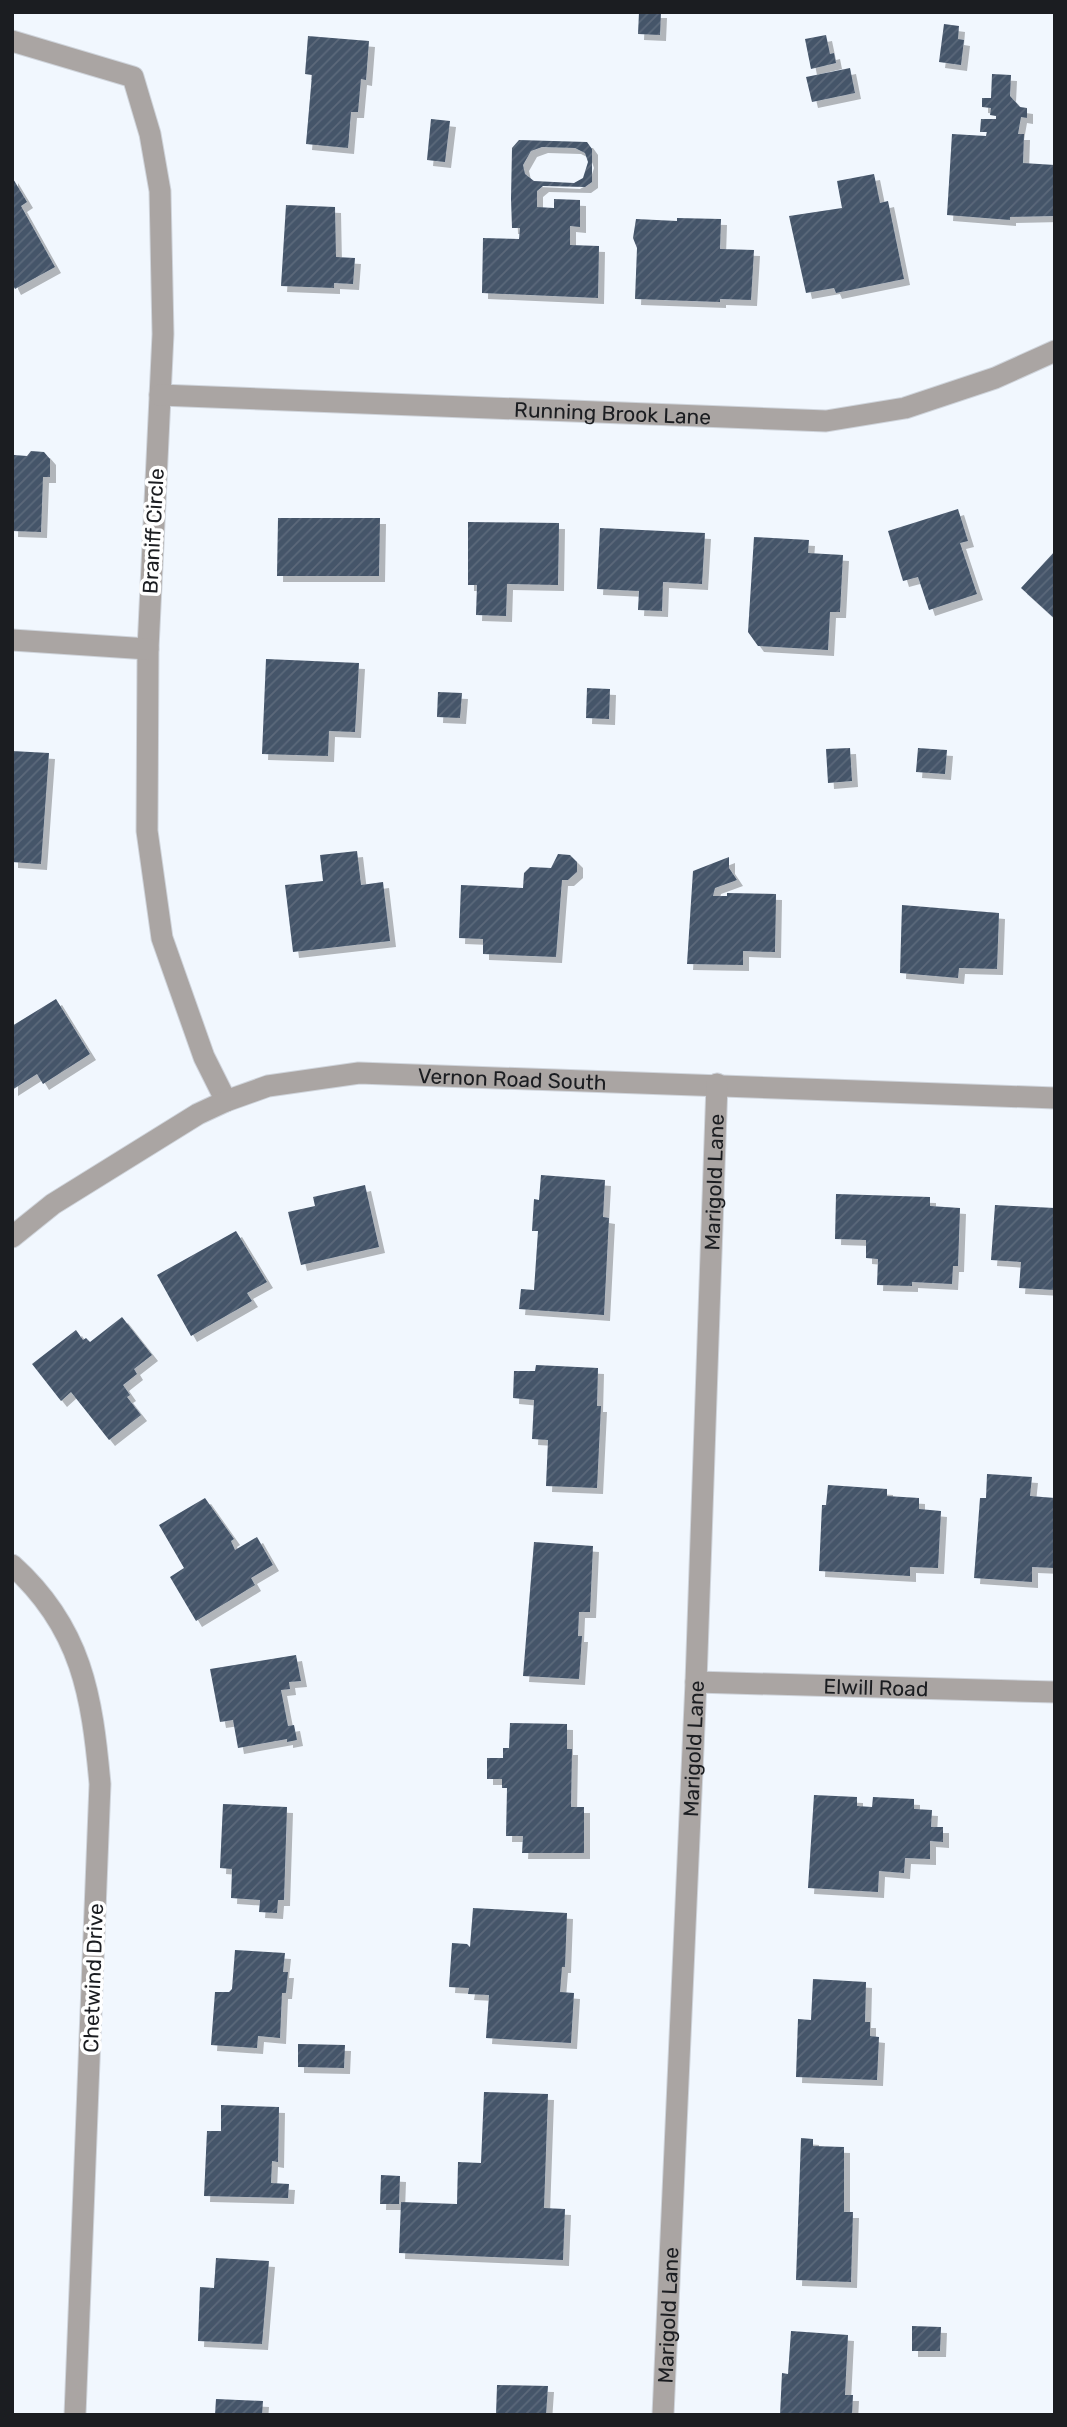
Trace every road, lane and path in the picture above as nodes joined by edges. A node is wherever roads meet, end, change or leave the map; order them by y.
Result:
1 (12, 41) edge
2 (1055, 351) edge
3 (160, 395) junction
4 (12, 640) edge
5 (148, 649) junction
6 (717, 1084) junction
7 (1055, 1098) edge
8 (226, 1101) junction
9 (12, 1237) edge
10 (12, 1565) edge
11 (696, 1682) junction
12 (1055, 1692) edge
13 (75, 2415) edge
14 (663, 2415) edge

1 - 3 street, Braniff Circle
2 - 3 street, Running Brook Lane
3 - 5 street, Braniff Circle
4 - 5 street
5 - 8 street, Braniff Circle
6 - 7 street, Vernon Road South
6 - 8 street, Vernon Road South
6 - 11 street, Marigold Lane
8 - 9 street, Vernon Road South
10 - 13 street, Chetwind Drive
11 - 12 street, Elwill Road
11 - 14 street, Marigold Lane

